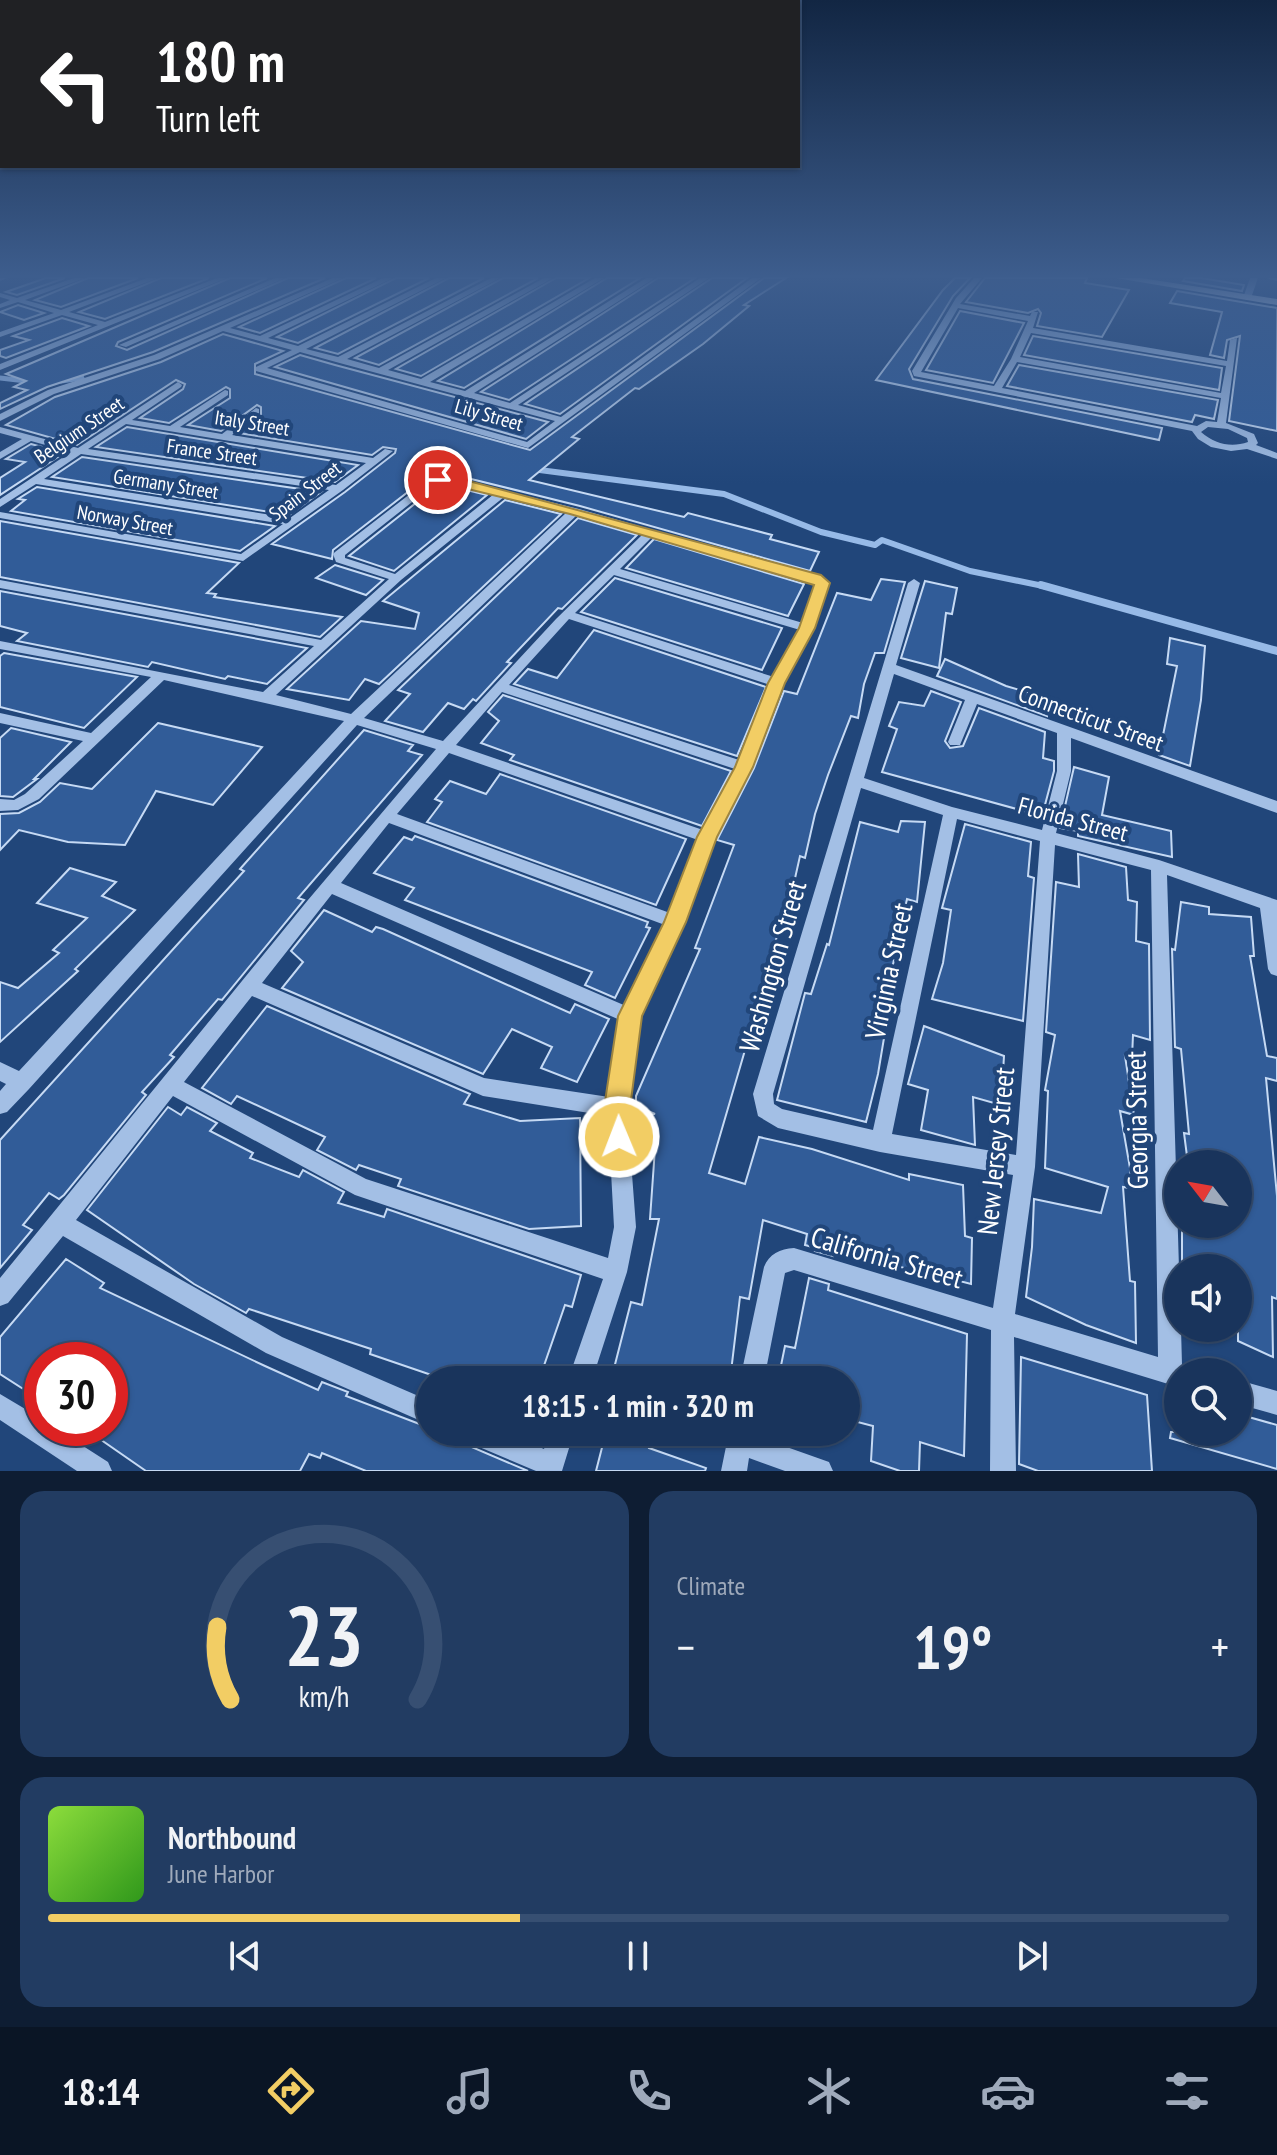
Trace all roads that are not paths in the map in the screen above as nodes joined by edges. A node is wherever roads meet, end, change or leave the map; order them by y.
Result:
1 (51, 347) edge
2 (128, 347) edge
3 (182, 347) edge
4 (290, 347) edge
5 (304, 347) edge
6 (365, 347) edge
7 (424, 347) edge
8 (483, 347) edge
9 (542, 347) edge
10 (601, 347) edge
11 (663, 347) edge
12 (932, 347) edge
13 (1021, 347) edge
14 (1127, 347) edge
15 (1233, 347) edge
16 (134, 349) dead end
17 (299, 349) junction
18 (145, 353) dead end
19 (157, 357) junction
20 (1015, 359) junction
21 (339, 360) junction
22 (1230, 364) junction
23 (0, 367) edge
24 (380, 371) junction
25 (423, 382) junction
26 (178, 385) dead end
27 (996, 390) junction
28 (225, 393) dead end
29 (467, 394) junction
30 (1225, 396) junction
31 (511, 406) junction
32 (256, 411) dead end
33 (0, 418) edge
34 (563, 420) junction
35 (124, 421) junction
36 (1221, 424) junction
37 (173, 428) junction
38 (1197, 429) junction
39 (0, 430) edge
40 (31, 437) junction
41 (224, 437) junction
42 (1249, 446) junction
43 (79, 451) junction
44 (388, 451) dead end
45 (0, 456) edge
46 (1277, 456) edge
47 (375, 461) junction
48 (35, 481) junction
49 (339, 488) junction
50 (502, 493) junction
51 (0, 504) edge
52 (575, 511) junction
53 (0, 515) edge
54 (292, 522) junction
55 (649, 534) junction
56 (243, 558) joint
57 (610, 570) junction
58 (397, 578) junction
59 (914, 583) dead end
60 (0, 584) edge
61 (568, 615) junction
62 (807, 628) junction
63 (322, 644) junction
64 (0, 645) edge
65 (891, 668) junction
66 (161, 675) junction
67 (777, 683) junction
68 (501, 687) junction
69 (973, 697) junction
70 (264, 699) junction
71 (0, 718) edge
72 (354, 719) junction
73 (1064, 733) junction
74 (93, 738) junction
75 (955, 742) dead end
76 (447, 746) junction
77 (744, 767) junction
78 (856, 781) junction
79 (0, 805) edge
80 (1277, 807) edge
81 (951, 812) junction
82 (389, 817) junction
83 (1048, 836) junction
84 (707, 837) junction
85 (1159, 866) junction
86 (331, 886) junction
87 (1272, 906) edge
88 (675, 922) junction
89 (1277, 969) edge
90 (251, 987) junction
91 (630, 1016) junction
92 (0, 1071) edge
93 (22, 1083) junction
94 (169, 1084) junction
95 (0, 1105) edge
96 (617, 1108) junction
97 (880, 1142) junction
98 (1025, 1167) junction
99 (61, 1223) junction
100 (616, 1272) junction
101 (0, 1295) edge
102 (1002, 1322) junction
103 (1174, 1358) edge
104 (585, 1366) edge
105 (755, 1366) edge
106 (1164, 1371) edge
107 (1252, 1396) edge
108 (1277, 1403) edge
109 (0, 1406) edge
110 (416, 1407) edge
111 (504, 1446) edge
112 (557, 1446) edge
113 (738, 1446) edge
114 (761, 1446) edge
115 (550, 1468) edge
116 (99, 1471) edge
117 (734, 1471) edge
118 (820, 1471) edge
119 (1003, 1471) edge

1 - 23 street
2 - 16 street
3 - 19 street
4 - 17 street
5 - 17 street
6 - 21 street
7 - 24 street
8 - 25 street
9 - 29 street
10 - 31 street
11 - 34 street, Lily Street
12 - 27 street
13 - 20 street
14 - 22 street
15 - 22 street
17 - 21 street
17 - 34 street, Lily Street
18 - 19 street
19 - 33 street
20 - 27 street
20 - 30 street
21 - 24 street
22 - 30 street
24 - 25 street
25 - 29 street
26 - 35 street, Belgium Street
27 - 38 street
28 - 37 street
29 - 31 street
30 - 36 street
31 - 34 street
32 - 41 street
35 - 37 street, Italy Street
35 - 43 street, Belgium Street
36 - 38 street
36 - 42 street
37 - 41 street, Italy Street
38 - 42 street
39 - 40 street, France Street
40 - 43 street, France Street
40 - 45 street
41 - 47 street, Italy Street
42 - 46 street
43 - 48 street, Belgium Street
43 - 49 street, France Street
44 - 47 street, Spain Street
47 - 49 street, Spain Street
48 - 51 street, Belgium Street
48 - 54 street, Germany Street
49 - 54 street, Spain Street
50 - 52 street
50 - 58 street
50 - 58 street
52 - 55 street
52 - 72 street
53 - 56 street, Norway Street
54 - 56 street, Spain Street
55 - 57 street
55 - 62 street
57 - 61 street
57 - 62 street
58 - 63 street
59 - 65 street, Washington Street
60 - 63 street
61 - 67 street
61 - 68 street
62 - 67 street
63 - 70 street
64 - 66 street
65 - 69 street, Connecticut Street
65 - 78 street, Washington Street
66 - 70 street
66 - 74 street
67 - 77 street
68 - 76 street
68 - 77 street
69 - 73 street, Connecticut Street
69 - 75 street
70 - 72 street
71 - 74 street
72 - 76 street
72 - 93 street
73 - 80 street, Connecticut Street
73 - 83 street, New Jersey Street
74 - 79 street
76 - 82 street
76 - 84 street
77 - 84 street
78 - 81 street, Florida Street
78 - 97 street, Washington Street
81 - 83 street, Florida Street
81 - 97 street, Virginia Street
82 - 86 street
82 - 88 street
83 - 85 street, Florida Street
83 - 98 street, New Jersey Street
84 - 88 street
85 - 87 street, Florida Street
85 - 103 street, Georgia Street
86 - 90 street
86 - 91 street
87 - 89 street
88 - 91 street
90 - 94 street
90 - 96 street
91 - 96 street
92 - 93 street
93 - 95 street
94 - 99 street
94 - 100 street
96 - 100 street
97 - 98 street, Washington Street
98 - 102 street, New Jersey Street
99 - 101 street
99 - 110 street
100 - 104 street
102 - 105 street, California Street
102 - 106 street
102 - 119 street, New Jersey Street
107 - 108 street
109 - 116 street
111 - 115 street
112 - 115 street
113 - 117 street
114 - 118 street

